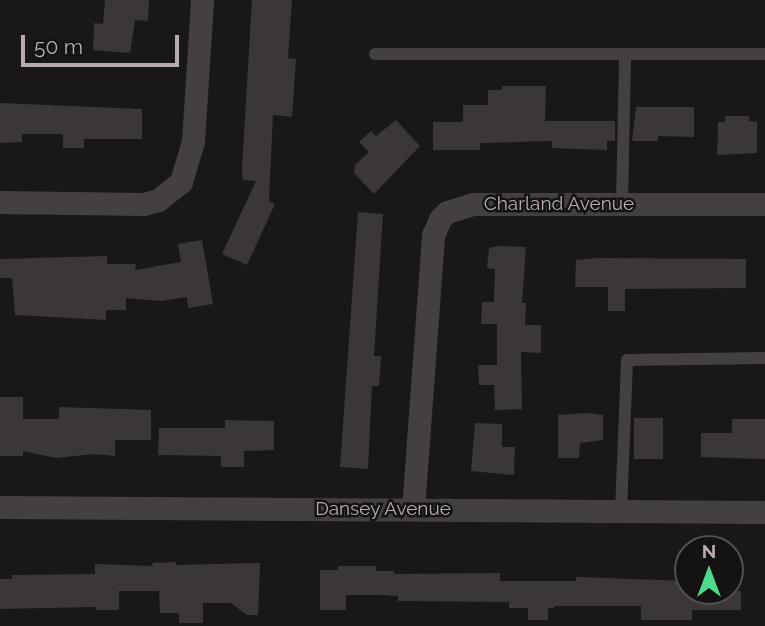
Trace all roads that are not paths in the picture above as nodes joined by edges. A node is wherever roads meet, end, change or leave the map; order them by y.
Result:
1 (202, 0) edge
2 (375, 54) dead end
3 (765, 54) edge
4 (625, 57) junction
5 (0, 202) edge
6 (622, 203) junction
7 (765, 204) edge
8 (765, 358) edge
9 (0, 507) edge
10 (413, 509) junction
11 (621, 511) junction
12 (765, 512) edge

1 - 5 street
2 - 4 lane
3 - 4 lane
4 - 6 lane
6 - 7 street, Charland Avenue
6 - 10 street, Charland Avenue
8 - 11 lane
9 - 10 street, Dansey Avenue
10 - 11 street, Dansey Avenue
11 - 12 street, Dansey Avenue

